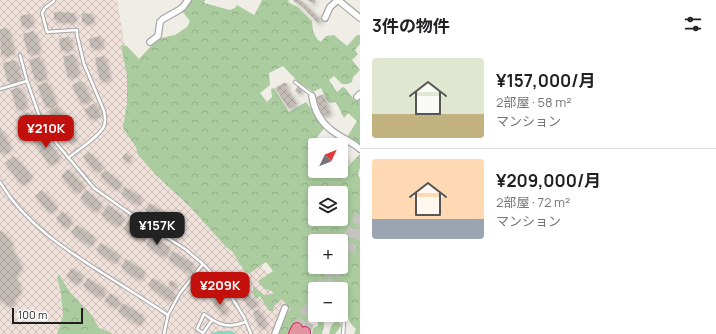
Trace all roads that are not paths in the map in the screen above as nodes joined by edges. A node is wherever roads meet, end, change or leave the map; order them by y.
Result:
1 (188, 0) edge
2 (338, 0) edge
3 (54, 1) edge
4 (325, 18) dead end
5 (360, 18) edge
6 (150, 42) dead end
7 (20, 55) dead end
8 (27, 81) junction
9 (295, 82) dead end
10 (0, 89) edge
11 (312, 96) joint
12 (360, 149) edge
13 (68, 158) junction
14 (0, 182) edge
15 (203, 264) junction
16 (285, 308) dead end
17 (168, 315) junction
18 (212, 320) junction
19 (246, 322) junction
20 (343, 322) edge
21 (164, 334) edge
22 (251, 334) edge
23 (275, 334) edge
24 (344, 334) edge

1 - 6 street
2 - 4 street
2 - 5 street
3 - 13 lane
7 - 8 lane
8 - 10 lane
8 - 13 lane
9 - 11 lane
11 - 12 street
13 - 15 lane
14 - 17 lane
15 - 17 lane
15 - 19 lane
16 - 23 street
17 - 21 lane
18 - 18 lane
18 - 19 lane
19 - 22 lane
20 - 24 lane

